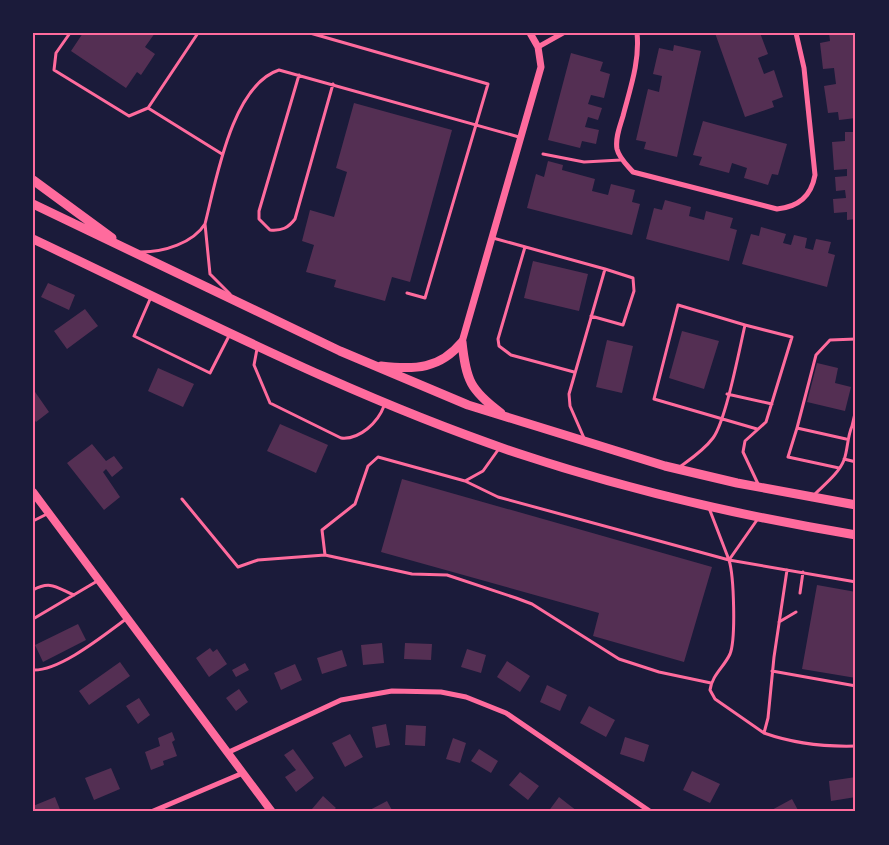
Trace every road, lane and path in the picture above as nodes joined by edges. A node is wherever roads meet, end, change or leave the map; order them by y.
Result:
1 (70, 33) edge
2 (198, 33) edge
3 (310, 33) edge
4 (530, 33) edge
5 (563, 33) edge
6 (637, 33) edge
7 (796, 33) edge
8 (538, 47) junction
9 (299, 75) junction
10 (333, 84) junction
11 (148, 108) junction
12 (477, 124) junction
13 (521, 138) junction
14 (222, 154) junction
15 (543, 154) dead end
16 (623, 160) junction
17 (33, 180) edge
18 (33, 204) edge
19 (205, 224) junction
20 (492, 238) junction
21 (33, 239) edge
22 (525, 247) junction
23 (131, 252) junction
24 (605, 269) junction
25 (407, 293) dead end
26 (152, 295) junction
27 (240, 304) junction
28 (591, 316) junction
29 (745, 325) junction
30 (231, 332) junction
31 (856, 339) edge
32 (462, 342) junction
33 (258, 345) junction
34 (372, 365) junction
35 (574, 372) junction
36 (727, 394) junction
37 (385, 402) junction
38 (773, 404) junction
39 (856, 409) edge
40 (508, 418) junction
41 (721, 420) junction
42 (854, 427) edge
43 (797, 428) junction
44 (757, 429) junction
45 (846, 439) junction
46 (584, 440) junction
47 (501, 447) junction
48 (844, 459) junction
49 (856, 462) edge
50 (839, 468) junction
51 (677, 469) junction
52 (465, 481) junction
53 (759, 488) junction
54 (33, 492) edge
55 (812, 498) junction
56 (182, 499) dead end
57 (856, 505) edge
58 (709, 507) junction
59 (50, 513) junction
60 (759, 518) junction
61 (33, 521) edge
62 (856, 535) edge
63 (325, 555) junction
64 (729, 560) junction
65 (787, 569) junction
66 (802, 572) junction
67 (99, 580) junction
68 (856, 582) edge
69 (33, 590) edge
70 (800, 593) dead end
71 (74, 595) junction
72 (796, 612) dead end
73 (33, 619) edge
74 (126, 620) junction
75 (779, 622) junction
76 (33, 670) edge
77 (772, 671) junction
78 (711, 683) junction
79 (856, 686) edge
80 (764, 733) junction
81 (856, 746) edge
82 (229, 752) junction
83 (243, 772) junction
84 (151, 812) edge
85 (272, 812) edge
86 (651, 812) edge

1 - 11 lane
2 - 11 lane
3 - 12 lane
4 - 8 street
5 - 8 street
6 - 16 street
7 - 16 street
8 - 13 street
9 - 10 lane
9 - 10 lane
9 - 14 lane
10 - 12 lane
11 - 14 lane
12 - 13 lane
12 - 25 lane
13 - 20 street
14 - 19 lane
15 - 16 lane
17 - 23 highway
18 - 23 highway
19 - 23 lane
19 - 27 lane
20 - 22 lane
20 - 32 street
21 - 26 highway
22 - 24 lane
22 - 35 lane
23 - 27 highway
24 - 28 lane
24 - 28 lane
26 - 30 highway
26 - 30 lane
27 - 34 highway
28 - 35 lane
29 - 36 lane
29 - 38 lane
29 - 41 lane
30 - 33 highway
31 - 43 lane
32 - 34 highway
32 - 40 highway
33 - 37 highway
33 - 37 lane
34 - 40 highway
35 - 46 lane
36 - 38 lane
36 - 41 lane
37 - 47 highway
38 - 44 lane
39 - 42 lane
40 - 46 highway
41 - 44 lane
41 - 51 lane
42 - 45 lane
43 - 45 lane
43 - 50 lane
44 - 53 lane
45 - 48 lane
46 - 51 highway
47 - 52 lane
47 - 58 highway
48 - 49 lane
48 - 50 lane
50 - 55 lane
51 - 53 highway
52 - 63 lane
52 - 64 lane
53 - 55 highway
54 - 59 main road
55 - 57 highway
56 - 63 lane
58 - 60 highway
58 - 64 lane
59 - 61 lane
59 - 67 main road
60 - 62 highway
60 - 64 lane
63 - 78 lane
64 - 65 lane
64 - 78 lane
65 - 66 lane
65 - 75 lane
66 - 68 lane
66 - 70 lane
67 - 71 lane
67 - 74 main road
69 - 71 lane
71 - 73 lane
72 - 75 lane
74 - 76 lane
74 - 82 main road
75 - 77 lane
77 - 79 lane
77 - 80 lane
78 - 80 lane
80 - 81 lane
82 - 83 main road
82 - 86 street
83 - 84 street
83 - 85 main road

